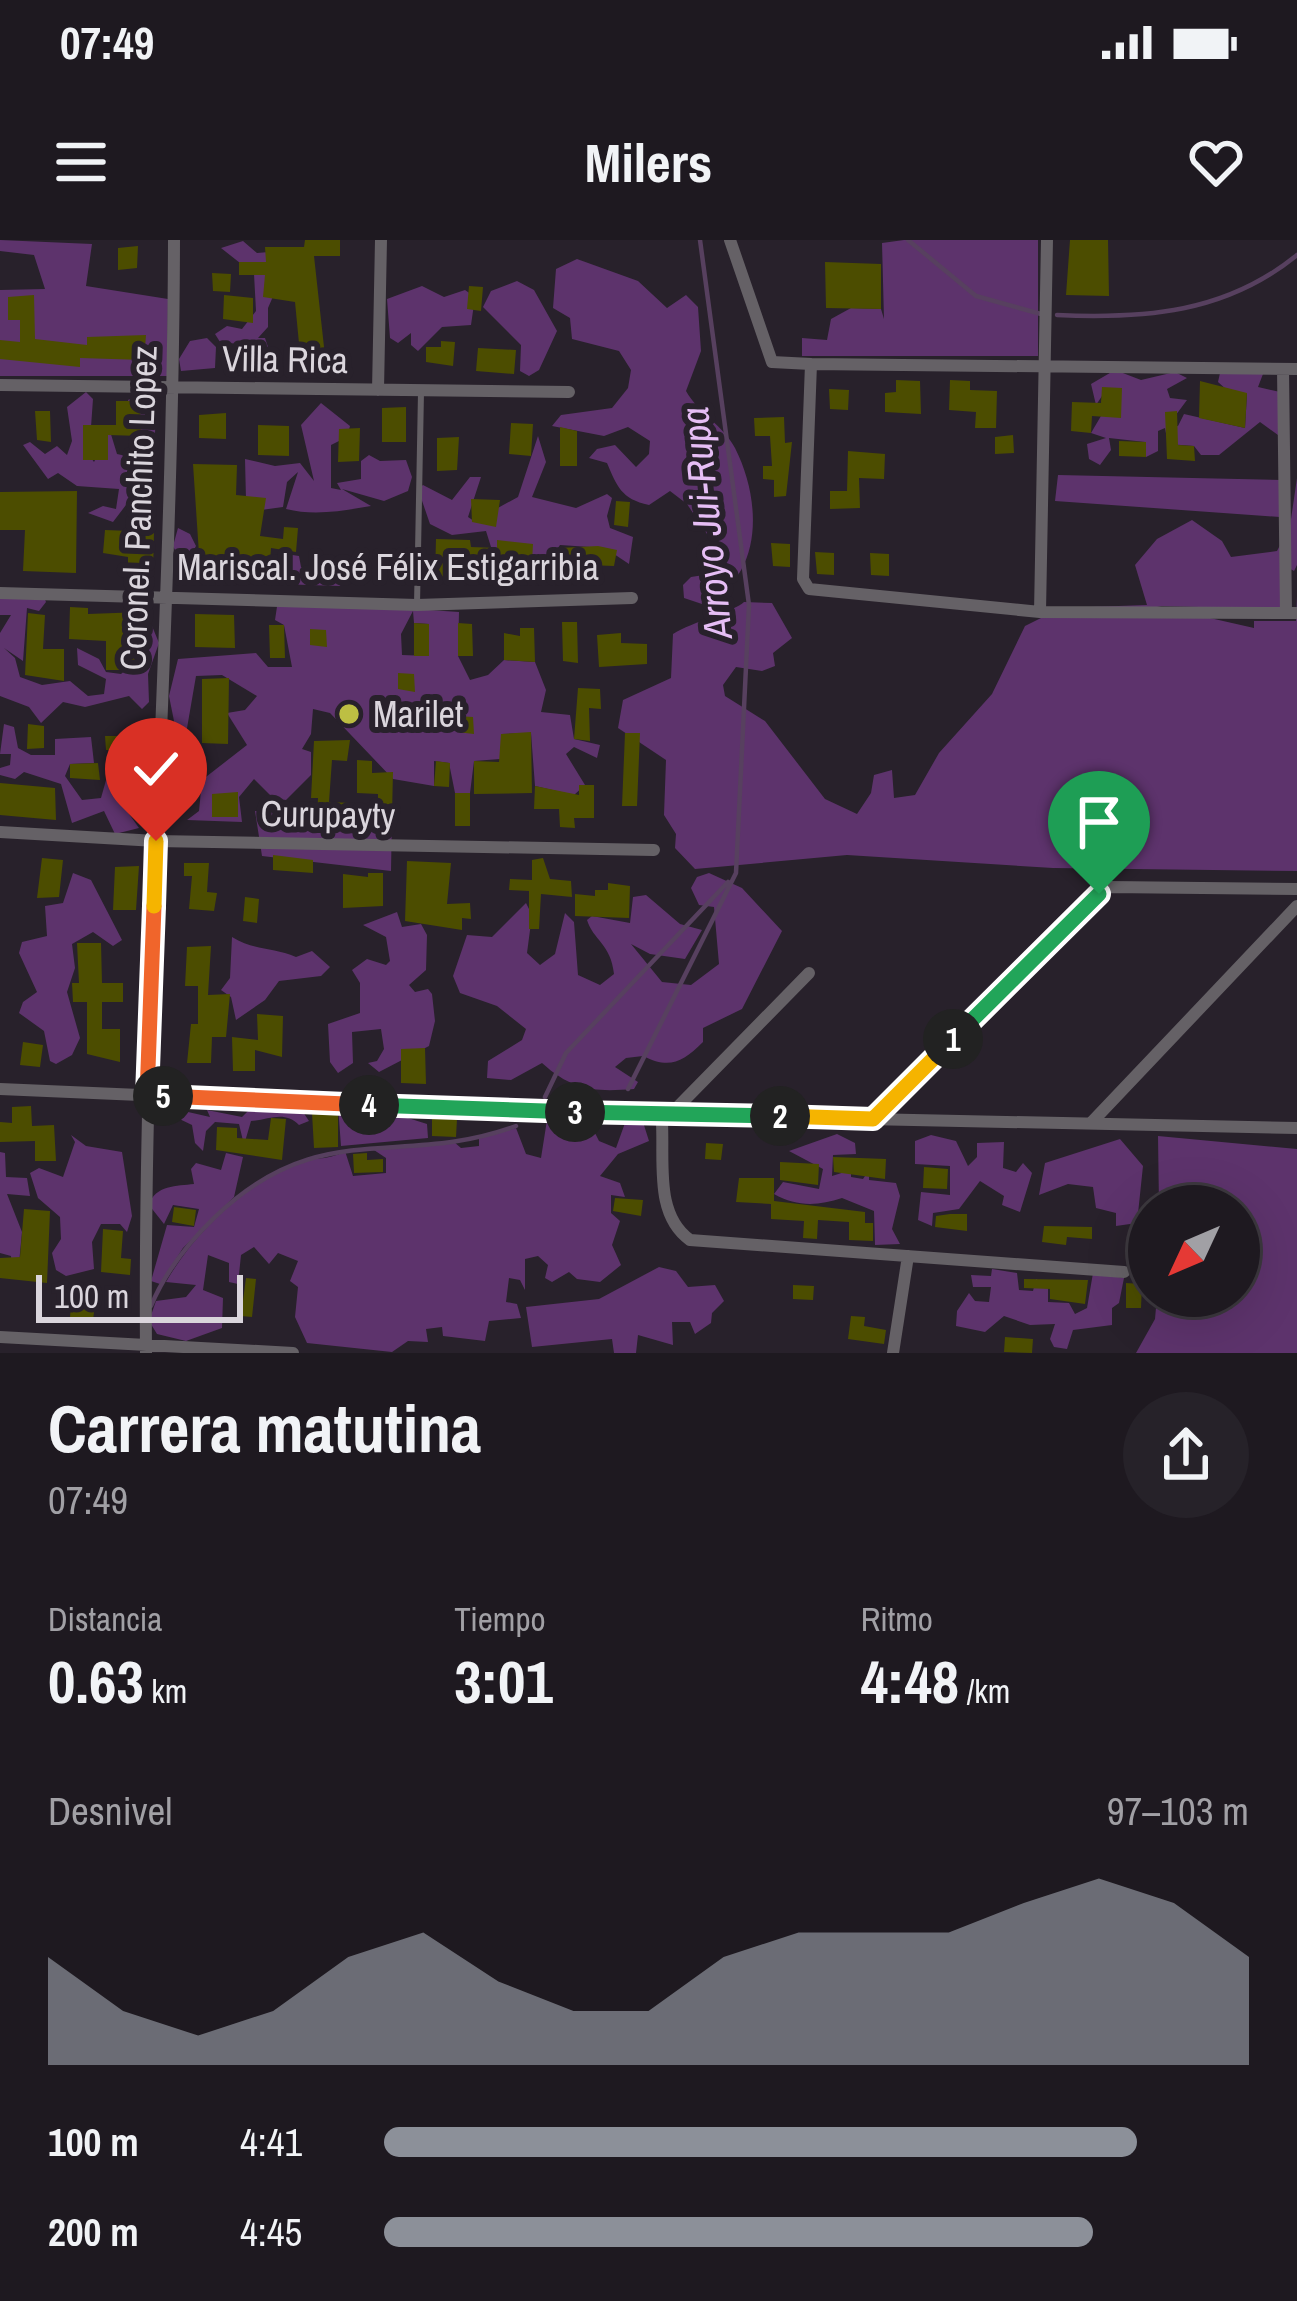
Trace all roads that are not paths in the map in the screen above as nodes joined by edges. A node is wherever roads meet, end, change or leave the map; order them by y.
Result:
1 (174, 240) edge
2 (381, 240) edge
3 (730, 240) edge
4 (1047, 240) edge
5 (811, 364) junction
6 (1042, 364) junction
7 (1290, 369) edge
8 (0, 385) edge
9 (173, 388) junction
10 (378, 390) junction
11 (421, 390) junction
12 (569, 392) dead end
13 (0, 593) edge
14 (167, 596) junction
15 (632, 598) dead end
16 (417, 604) junction
17 (1040, 612) junction
18 (1291, 613) edge
19 (0, 832) edge
20 (156, 841) junction
21 (654, 850) dead end
22 (1297, 889) edge
23 (1297, 906) edge
24 (809, 974) dead end
25 (0, 1089) edge
26 (147, 1096) junction
27 (670, 1112) junction
28 (873, 1119) junction
29 (1091, 1124) junction
30 (1297, 1128) edge
31 (908, 1256) junction
32 (1124, 1272) dead end
33 (0, 1337) edge
34 (146, 1349) edge
35 (293, 1353) edge
36 (893, 1353) edge

1 - 9 street, Coronel. Panchito Lopez
2 - 10 street
3 - 5 street
4 - 6 street
5 - 6 street
5 - 17 street
6 - 7 street
6 - 17 street
7 - 18 street
8 - 9 street, Villa Rica
9 - 10 street, Villa Rica
9 - 14 street, Coronel. Panchito Lopez
10 - 11 street, Villa Rica
11 - 12 street, Villa Rica
11 - 16 lane
13 - 14 street, Mariscal. José Félix Estigarribia
14 - 16 street, Mariscal. José Félix Estigarribia
14 - 20 street, Coronel. Panchito Lopez
15 - 16 street, Mariscal. José Félix Estigarribia
17 - 18 street
19 - 20 street, Curupayty
20 - 21 street, Curupayty
20 - 26 street, Coronel. Panchito Lopez
22 - 28 street
23 - 29 street
24 - 27 street
25 - 26 street
26 - 27 street
26 - 34 street, Coronel. Panchito Lopez
27 - 28 street
27 - 31 street
28 - 29 street
29 - 30 street
31 - 32 street
31 - 36 street
33 - 34 street
34 - 35 street

